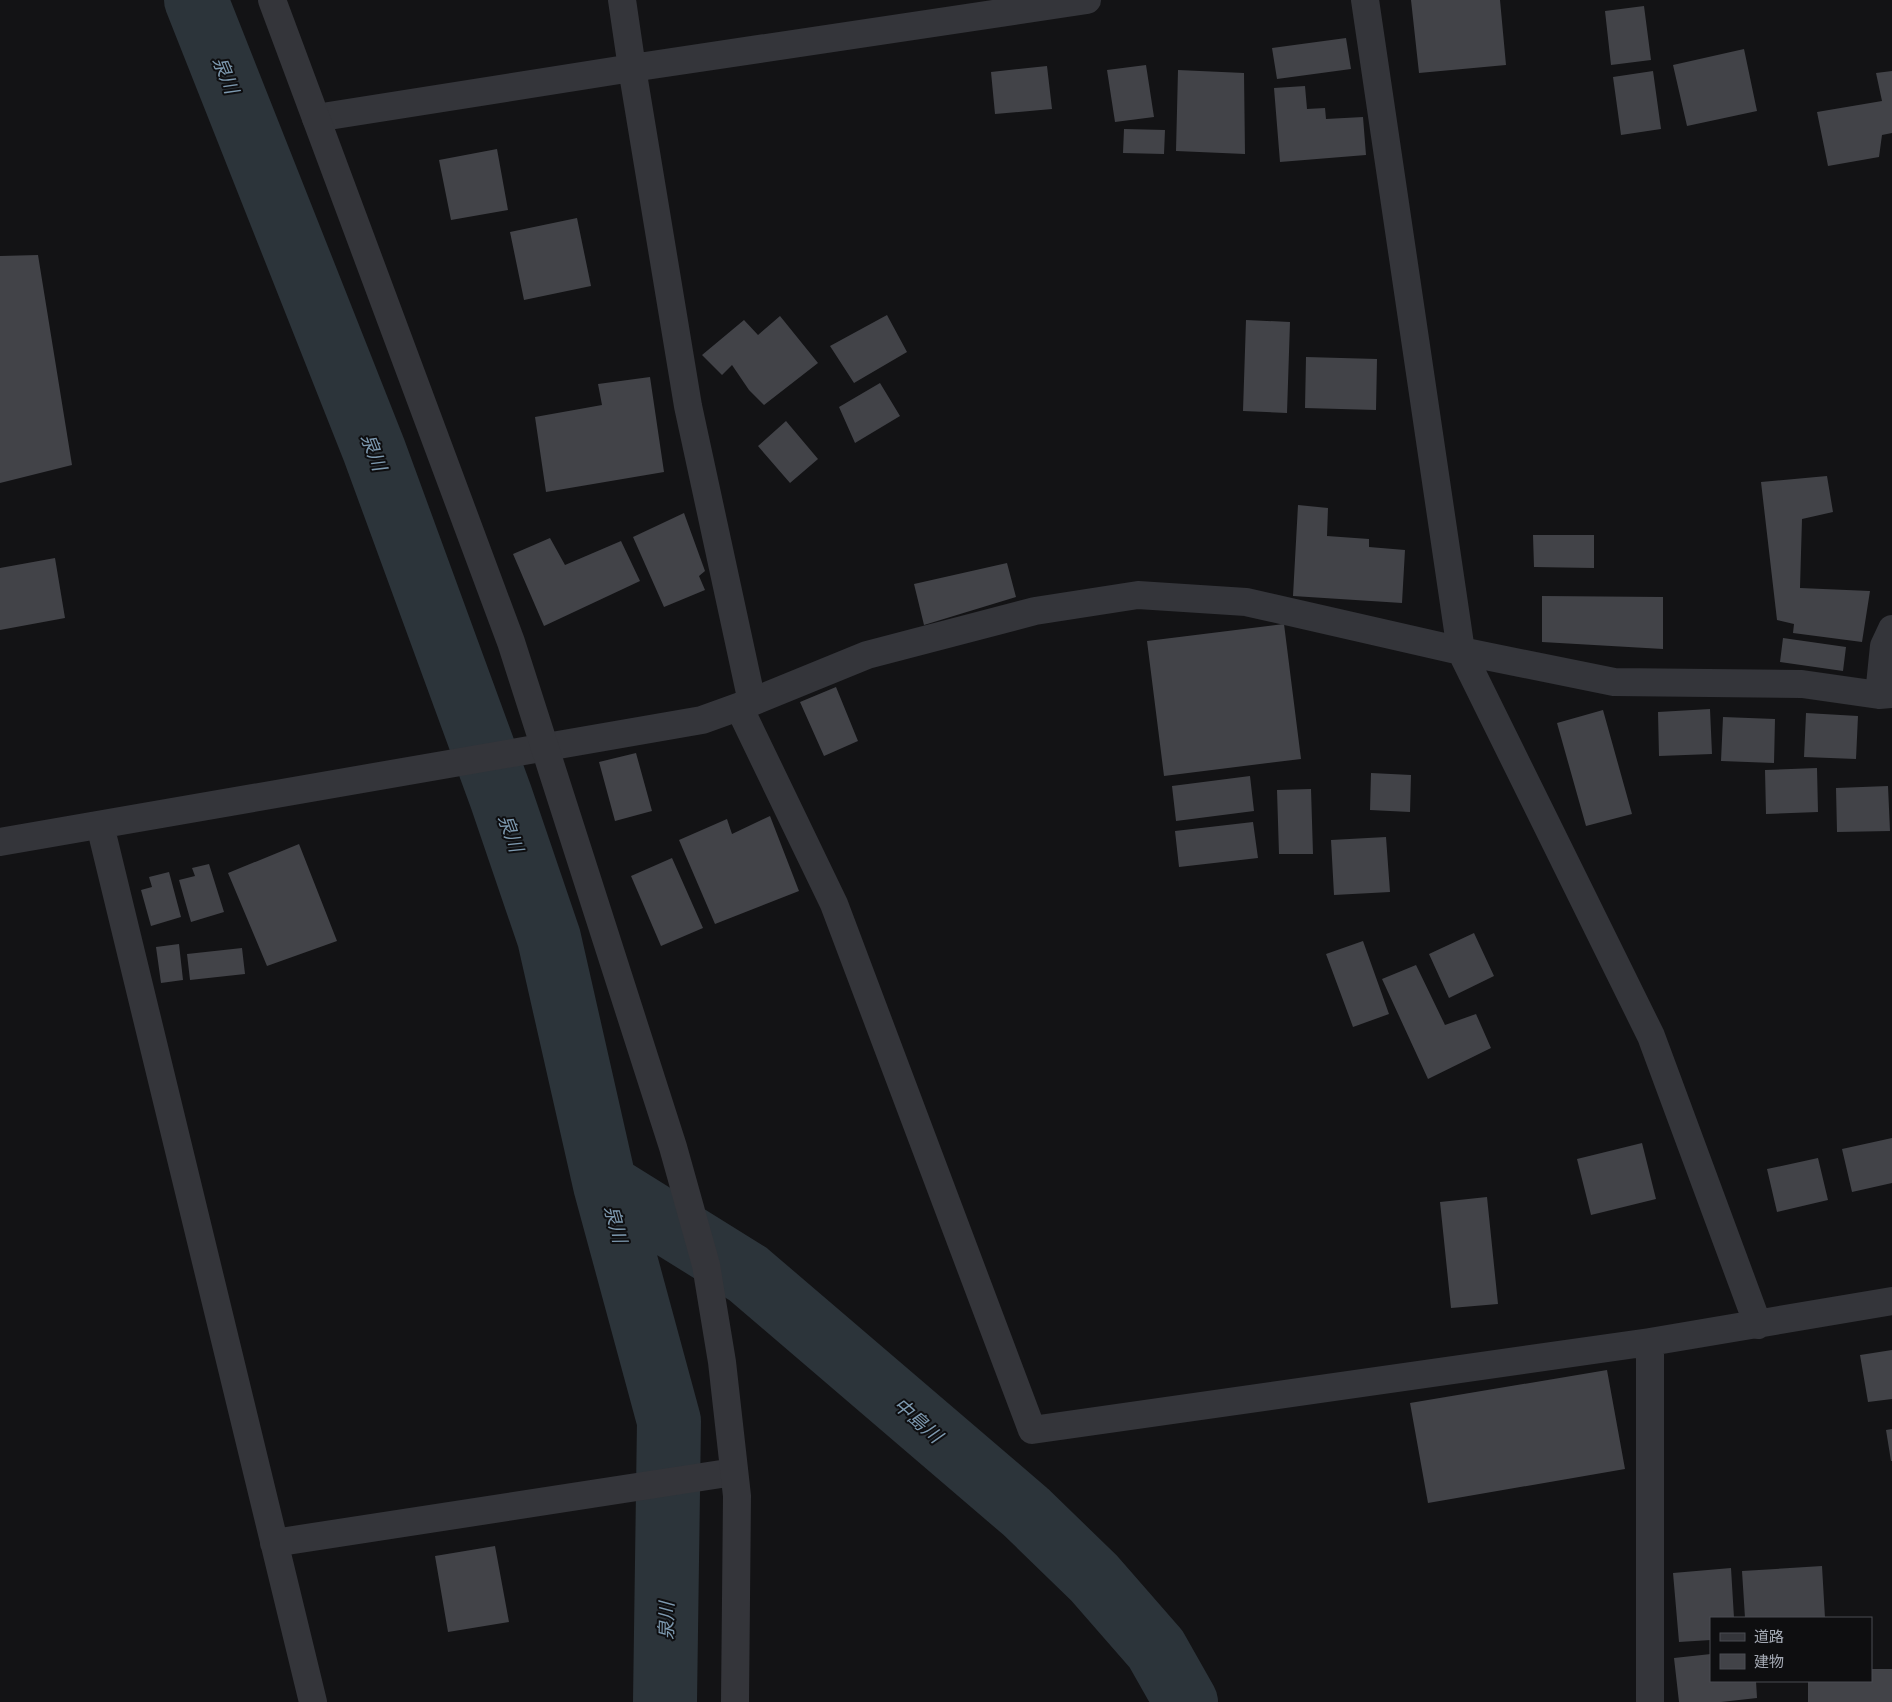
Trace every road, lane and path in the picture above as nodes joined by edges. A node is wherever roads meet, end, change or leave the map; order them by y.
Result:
1 (272, 0) edge
2 (622, 0) edge
3 (1087, 0) edge
4 (1365, 0) edge
5 (632, 68) junction
6 (316, 118) junction
7 (1892, 629) edge
8 (1461, 651) junction
9 (1885, 694) edge
10 (746, 704) junction
11 (544, 748) junction
12 (100, 825) junction
13 (0, 842) edge
14 (1892, 1301) edge
15 (1758, 1324) junction
16 (1650, 1342) junction
17 (733, 1472) junction
18 (274, 1544) junction
19 (313, 1702) edge
20 (735, 1702) edge
21 (1650, 1702) edge

1 - 6 street
2 - 5 street
3 - 5 street
4 - 8 street
5 - 6 street
5 - 10 street
6 - 11 street
7 - 9 street
8 - 9 street
8 - 10 street
8 - 15 street
10 - 11 street
10 - 16 street
11 - 12 street
11 - 17 street
12 - 13 street
12 - 18 street
14 - 15 street
15 - 16 street
16 - 21 street
17 - 18 street
17 - 20 street
18 - 19 street

